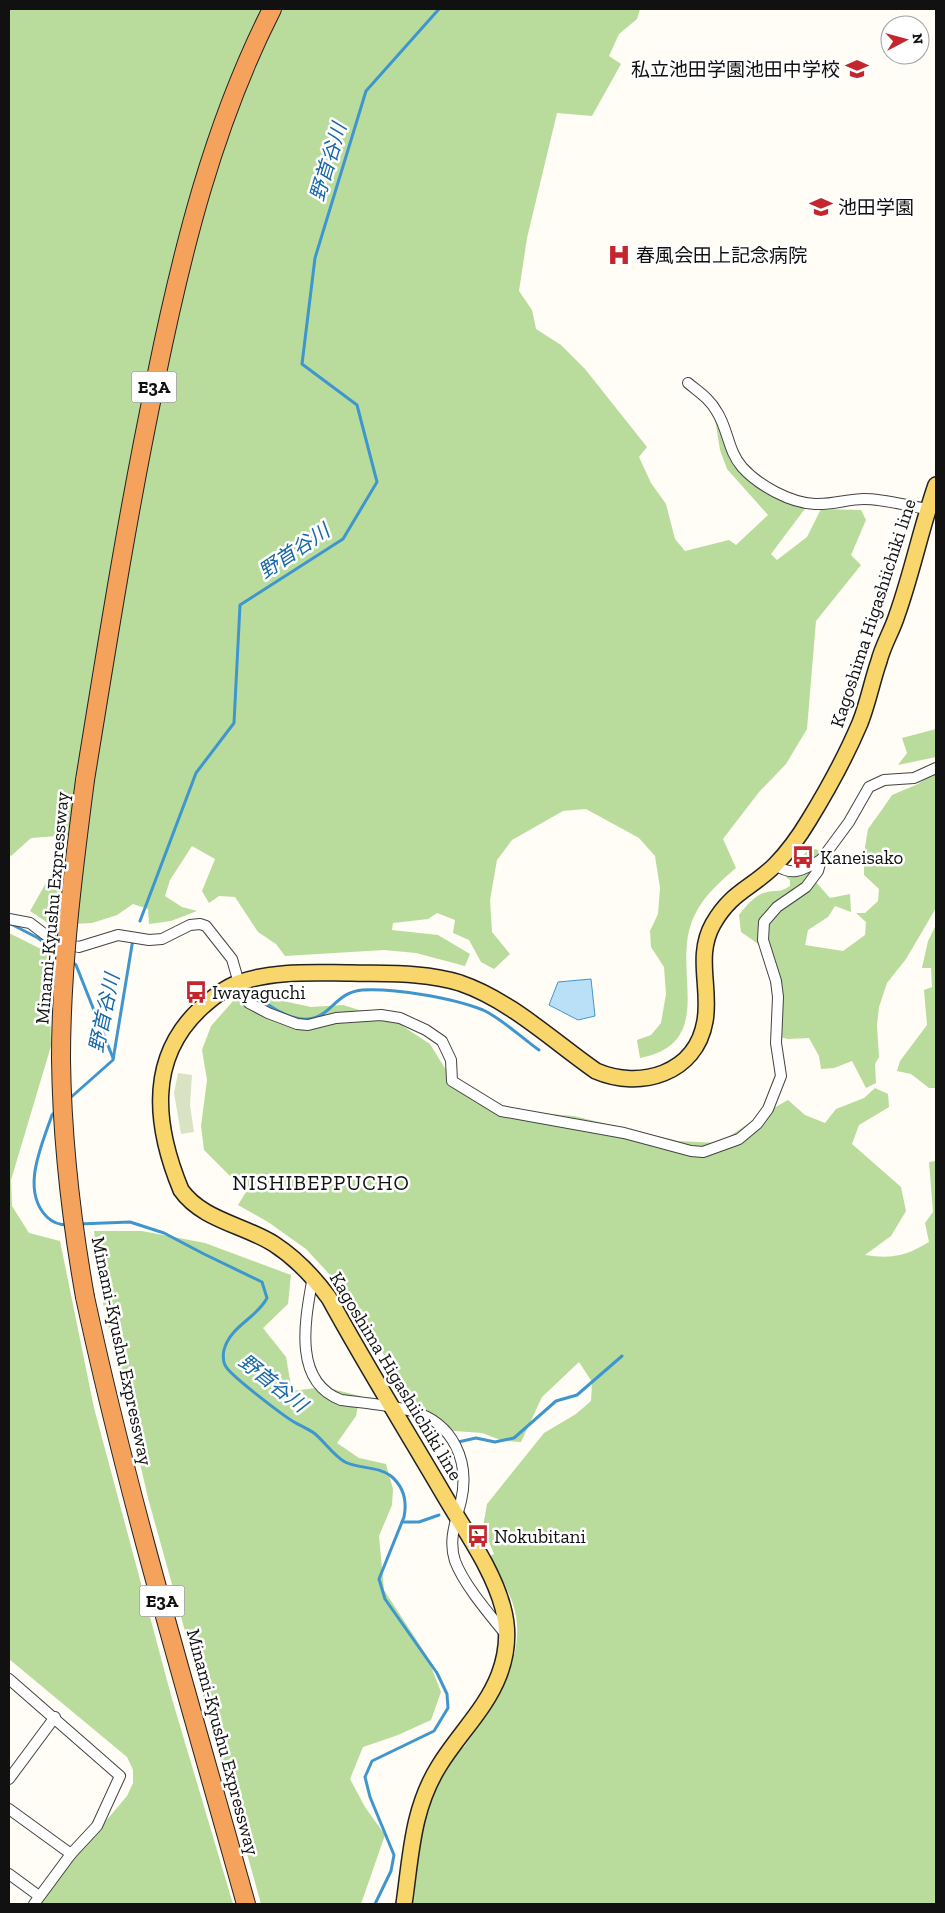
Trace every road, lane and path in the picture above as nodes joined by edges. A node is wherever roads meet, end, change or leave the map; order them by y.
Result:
1 (272, 9) edge
2 (688, 383) dead end
3 (936, 485) edge
4 (928, 509) junction
5 (936, 768) edge
6 (821, 860) junction
7 (775, 865) junction
8 (9, 918) edge
9 (240, 982) junction
10 (312, 1276) junction
11 (393, 1407) junction
12 (456, 1514) junction
13 (507, 1636) junction
14 (9, 1679) edge
15 (55, 1717) junction
16 (9, 1779) edge
17 (9, 1809) edge
18 (71, 1854) junction
19 (9, 1874) edge
20 (36, 1900) edge
21 (246, 1904) edge
22 (404, 1904) edge

1 - 21 highway, Minami-Kyushu Expressway / E3A, bridge
2 - 4 street
3 - 4 main road, Kagoshima Higashiichiki line
4 - 7 main road, Kagoshima Higashiichiki line
5 - 6 street
6 - 7 street
6 - 9 street
7 - 9 main road, Kagoshima Higashiichiki line
8 - 9 street
9 - 10 main road, Kagoshima Higashiichiki line
10 - 11 main road, Kagoshima Higashiichiki line
10 - 11 street
11 - 12 main road, Kagoshima Higashiichiki line
11 - 12 street
12 - 13 main road, Kagoshima Higashiichiki line
12 - 13 street
13 - 22 main road, Kagoshima Higashiichiki line
14 - 15 street
15 - 16 street
15 - 18 street
17 - 18 street
18 - 20 street
19 - 20 street

